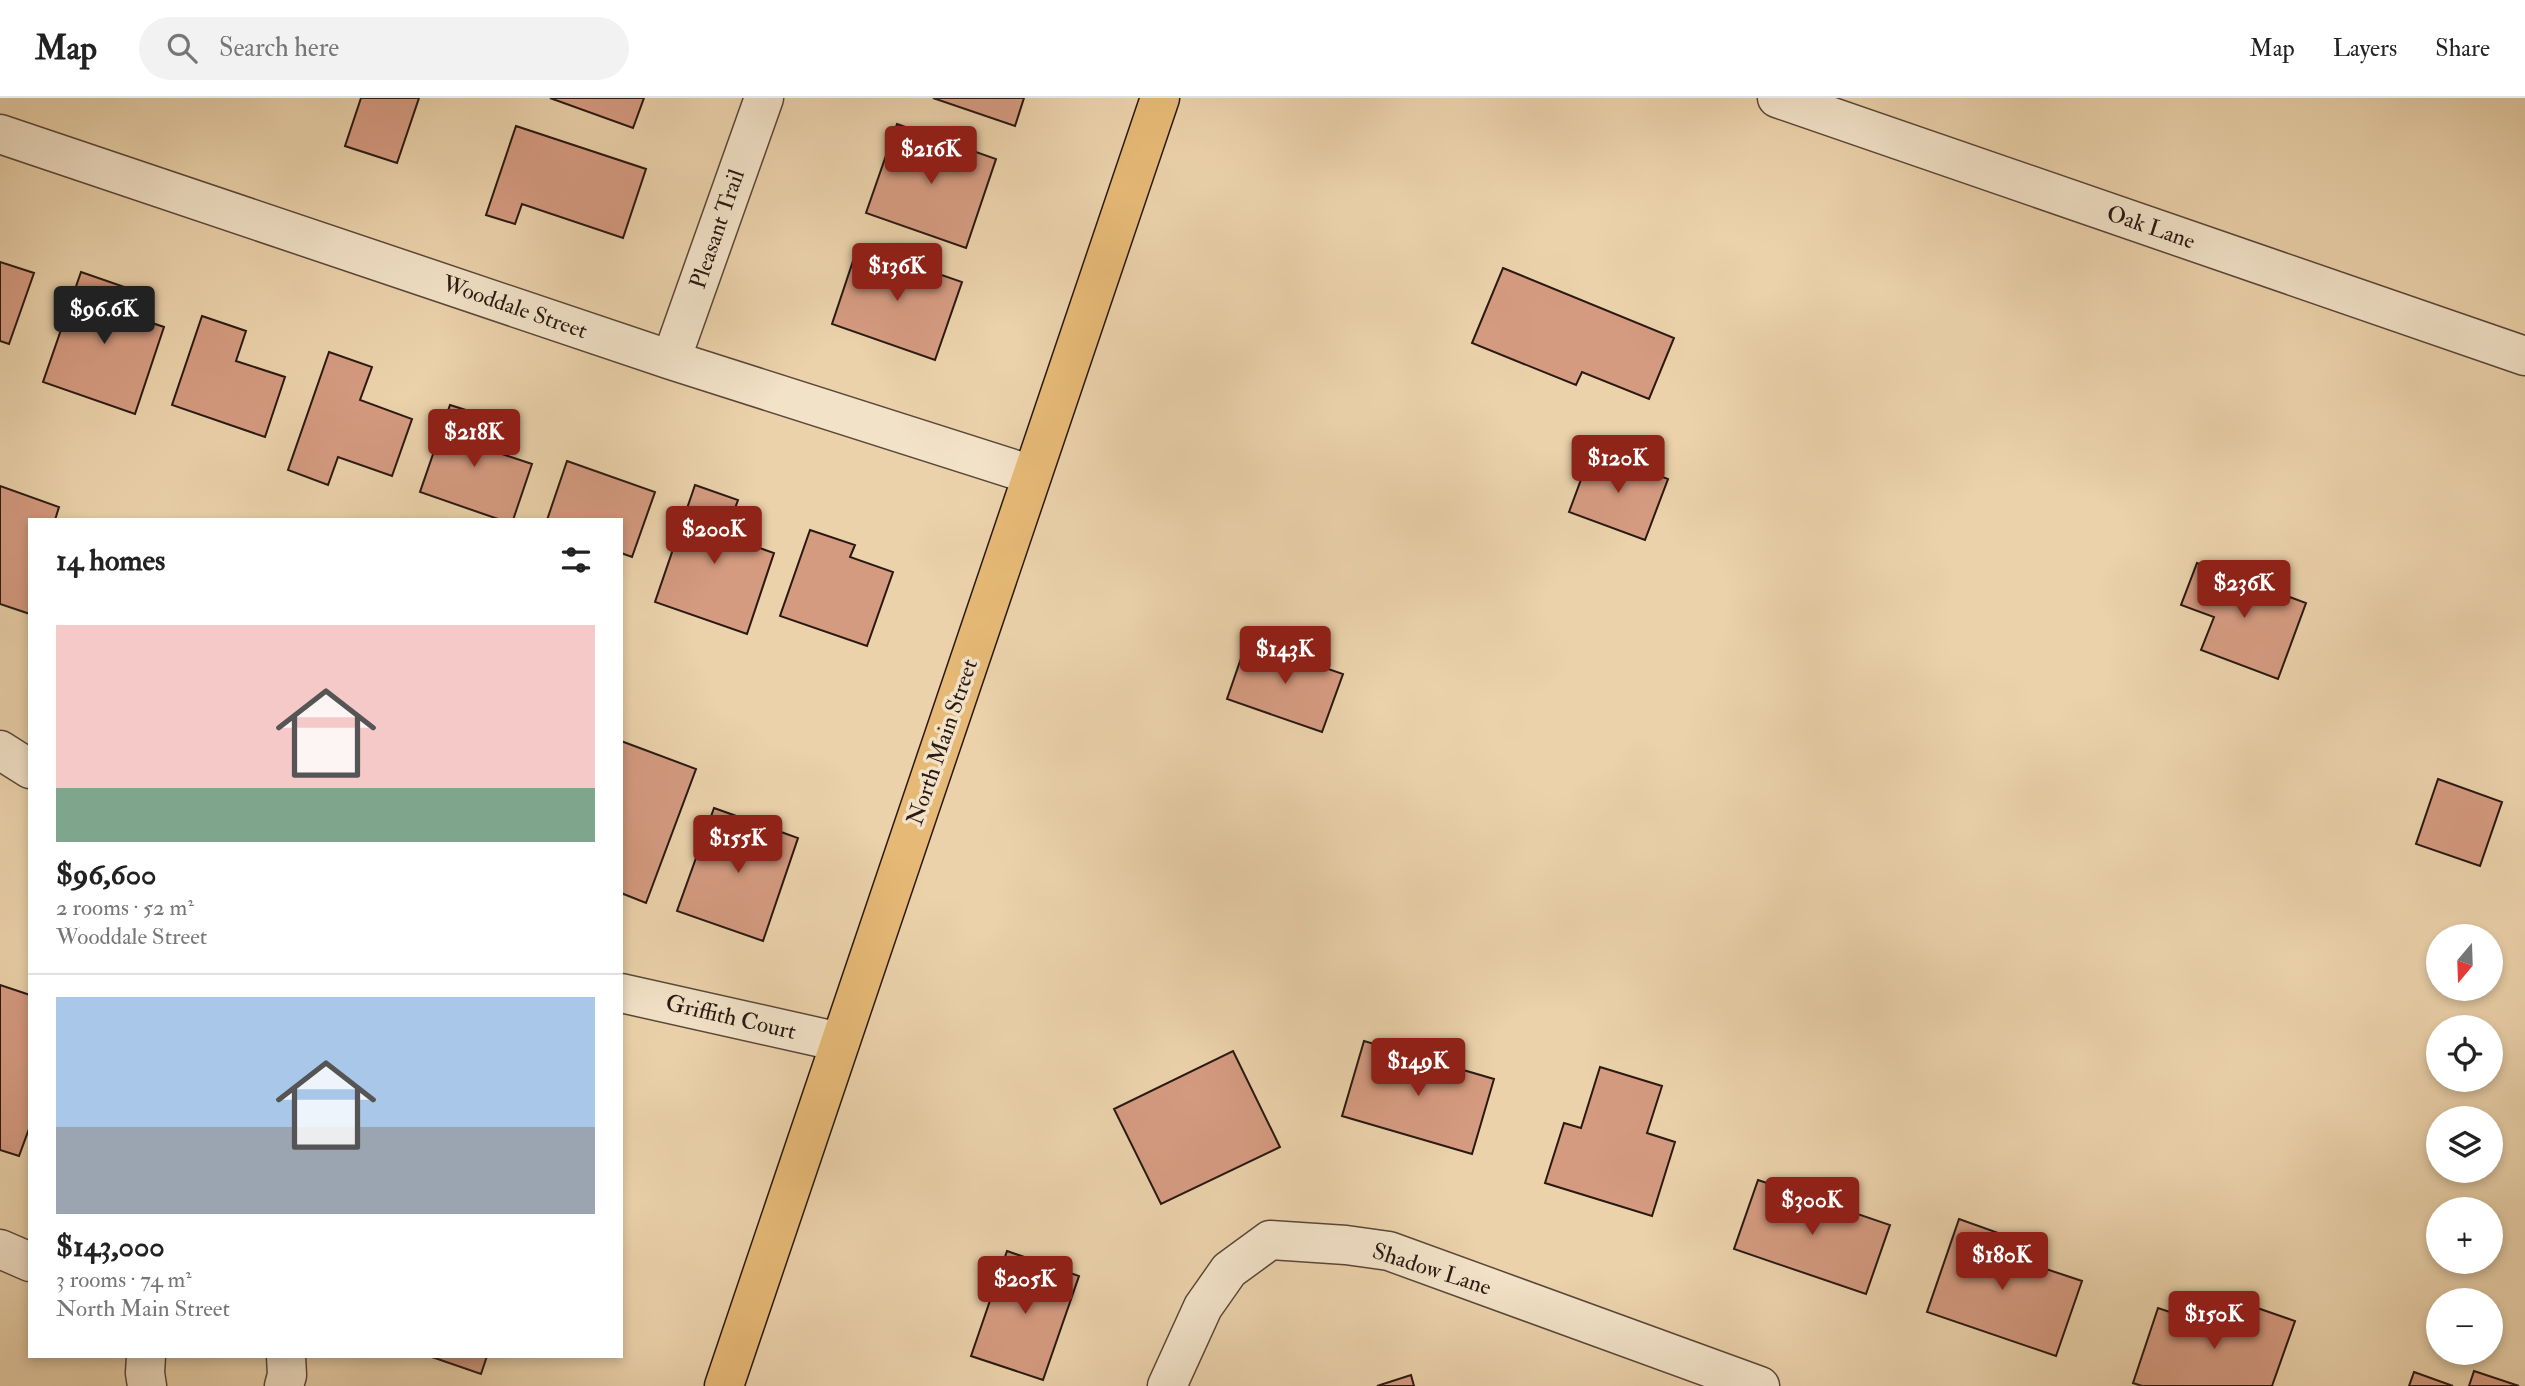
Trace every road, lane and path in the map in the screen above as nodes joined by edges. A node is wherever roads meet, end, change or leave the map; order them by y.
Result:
1 (764, 98) edge
2 (1160, 98) edge
3 (1777, 98) edge
4 (0, 134) edge
5 (2525, 356) edge
6 (671, 360) junction
7 (1032, 475) junction
8 (0, 750) edge
9 (28, 768) edge
10 (623, 993) edge
11 (840, 1042) junction
12 (0, 1249) edge
13 (28, 1261) edge
14 (724, 1386) edge
15 (1167, 1386) edge
16 (1760, 1386) edge

1 - 6 street, Pleasant Trail
2 - 7 main road, North Main Street
3 - 5 street, Oak Lane
4 - 6 street, Wooddale Street
6 - 7 street, Wooddale Street
7 - 11 main road, North Main Street
8 - 9 street
10 - 11 street, Griffith Court
11 - 14 main road, North Main Street
12 - 13 street
15 - 16 street, Shadow Lane

